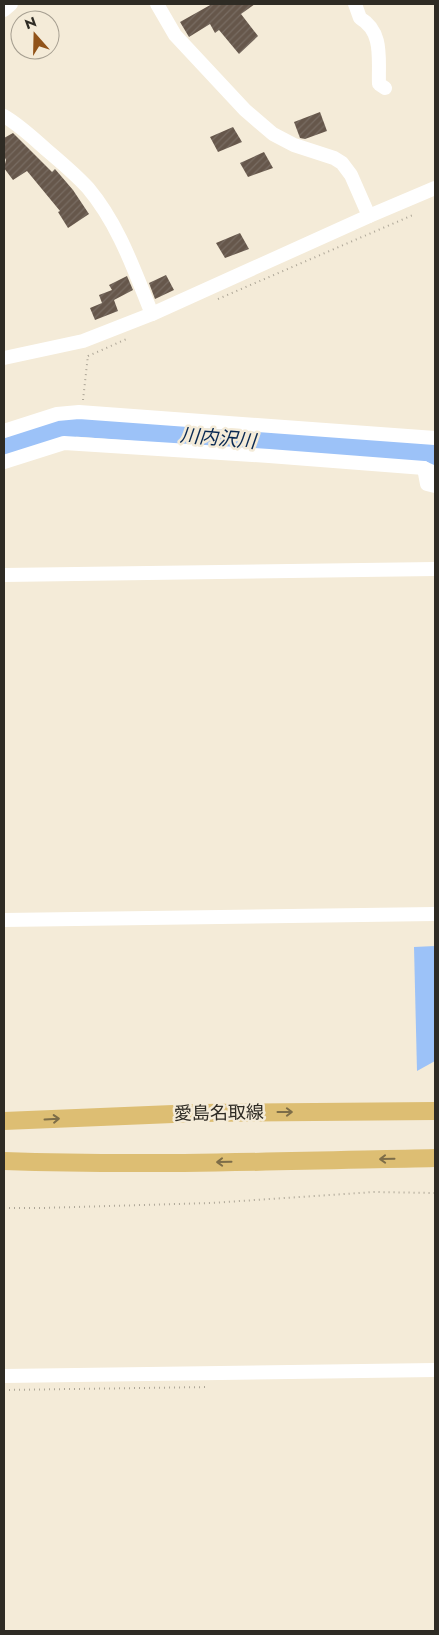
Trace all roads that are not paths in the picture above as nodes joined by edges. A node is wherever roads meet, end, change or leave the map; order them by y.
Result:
1 (11, 4) edge
2 (157, 4) edge
3 (355, 4) edge
4 (4, 10) edge
5 (385, 88) dead end
6 (4, 116) edge
7 (435, 188) edge
8 (370, 216) junction
9 (152, 314) junction
10 (4, 358) edge
11 (4, 431) edge
12 (435, 438) edge
13 (4, 462) edge
14 (429, 471) edge
15 (435, 486) edge
16 (435, 569) edge
17 (4, 575) edge
18 (435, 914) edge
19 (4, 920) edge
20 (435, 1111) edge
21 (4, 1121) edge
22 (435, 1158) edge
23 (4, 1161) edge
24 (435, 1370) edge
25 (4, 1376) edge

1 - 4 street
2 - 8 street
3 - 5 street
6 - 9 street
7 - 8 street
8 - 9 street
9 - 10 street
11 - 12 street
13 - 14 street
14 - 15 street
16 - 17 street
18 - 19 street
21 -> 20 main road, 愛島名取線
22 -> 23 main road
24 - 25 street

